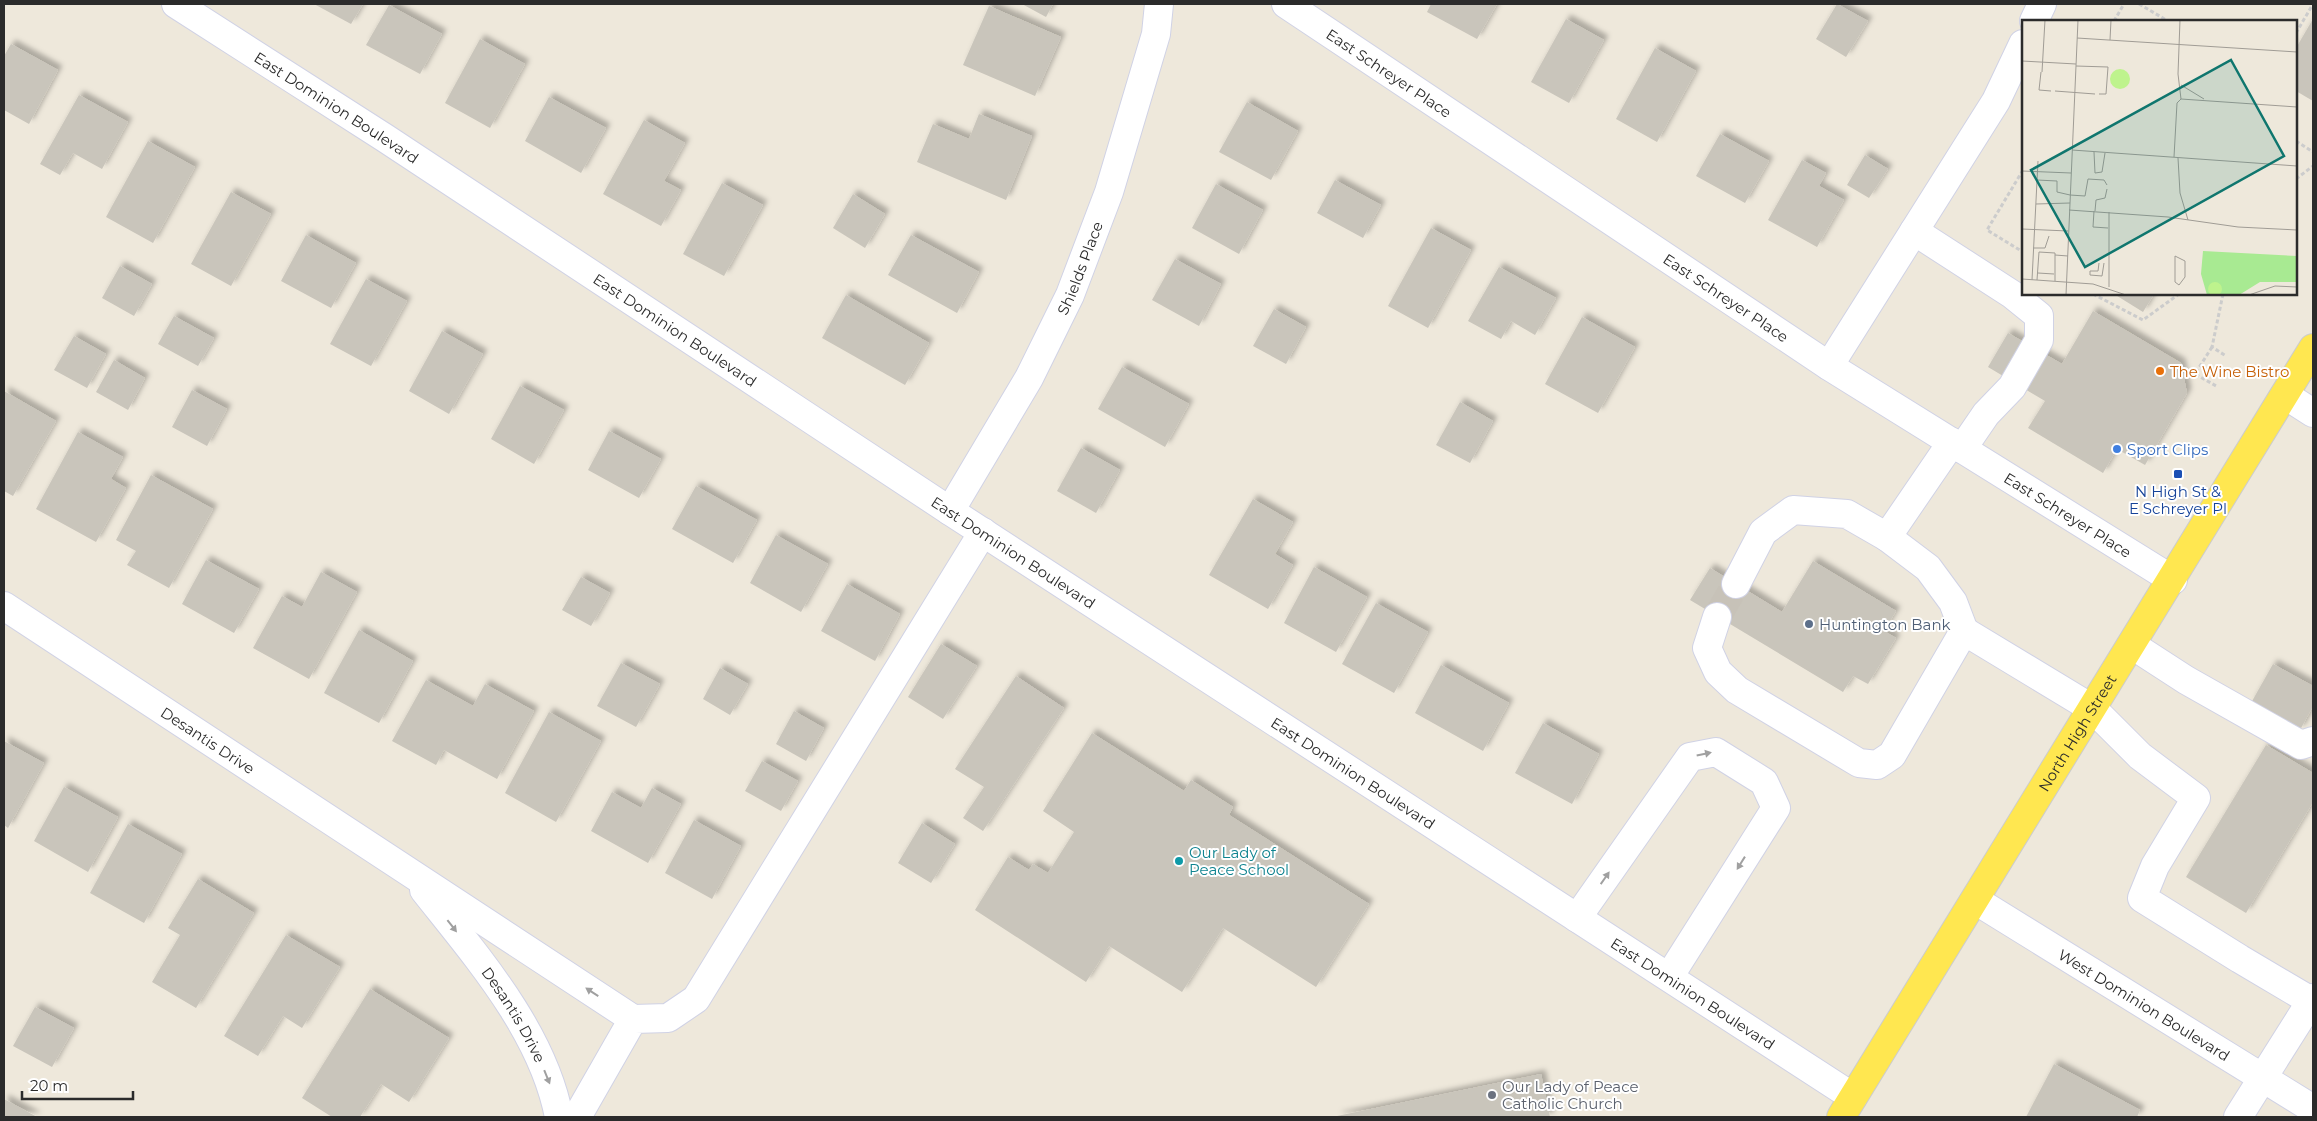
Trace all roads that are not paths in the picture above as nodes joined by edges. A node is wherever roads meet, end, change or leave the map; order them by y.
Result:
1 (176, 4) edge
2 (1159, 4) edge
3 (1286, 4) edge
4 (2042, 4) edge
5 (2034, 20) edge
6 (2022, 46) edge
7 (1914, 231) junction
8 (2313, 348) edge
9 (1829, 366) junction
10 (2285, 395) junction
11 (2313, 412) edge
12 (1957, 445) junction
13 (950, 511) junction
14 (984, 532) junction
15 (1887, 536) junction
16 (2173, 580) junction
17 (1736, 584) tunnel mouth
18 (4, 606) edge
19 (1718, 617) tunnel mouth
20 (1964, 631) junction
21 (2132, 645) junction
22 (2093, 709) junction
23 (2313, 741) edge
24 (411, 874) junction
25 (1975, 900) junction
26 (1577, 918) junction
27 (1669, 978) junction
28 (2312, 1000) edge
29 (633, 1018) junction
30 (2263, 1078) junction
31 (1847, 1107) edge
32 (2313, 1109) edge
33 (559, 1117) edge
34 (577, 1117) edge
35 (2238, 1117) edge

1 - 13 street, East Dominion Boulevard
2 - 13 street, Shields Place
3 - 9 street, East Schreyer Place
4 - 5 street
6 - 7 street
7 - 9 street
7 - 12 street
8 - 10 main road, North High Street
9 - 12 street, East Schreyer Place
10 - 11 street
10 - 16 main road, North High Street
12 - 15 street
12 - 16 street, East Schreyer Place
13 - 14 street, East Dominion Boulevard
14 - 26 street, East Dominion Boulevard
14 - 29 street
15 - 17 street
15 - 20 street
16 - 21 main road, North High Street
18 - 24 street, Desantis Drive
19 - 20 street
20 - 22 street
21 - 22 main road, North High Street
21 - 23 street
22 - 25 main road, North High Street
22 - 28 street
29 -> 24 street, Desantis Drive
24 -> 33 street, Desantis Drive
25 - 30 street, West Dominion Boulevard
25 - 31 main road, North High Street
26 - 27 street, East Dominion Boulevard
26 -> 27 street
27 - 31 street, East Dominion Boulevard
28 - 30 street
29 - 34 street
30 - 32 street, West Dominion Boulevard
30 - 35 street

